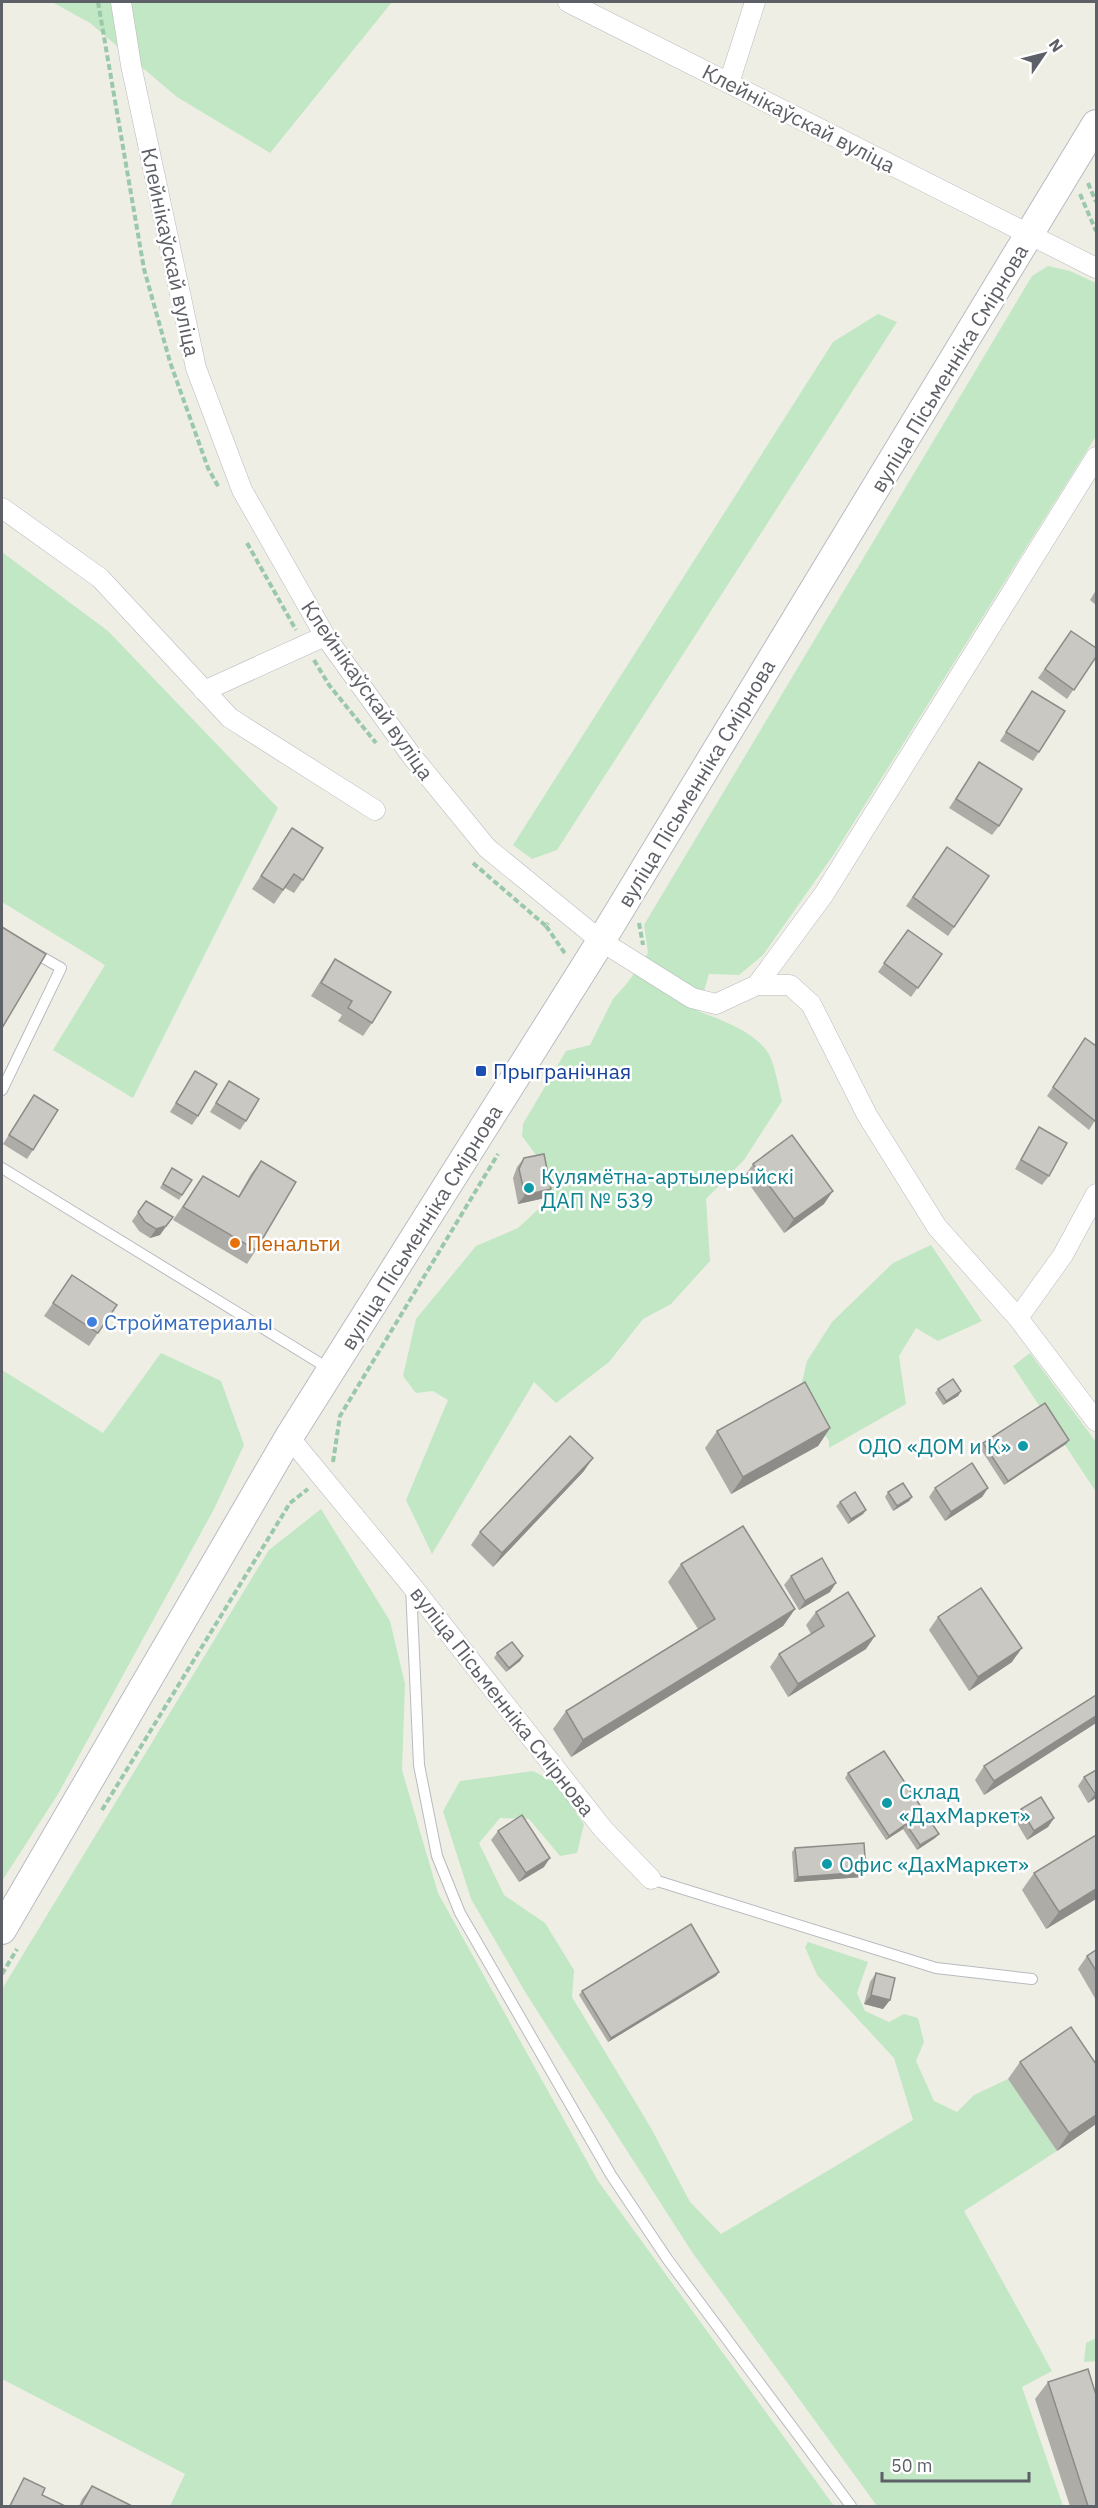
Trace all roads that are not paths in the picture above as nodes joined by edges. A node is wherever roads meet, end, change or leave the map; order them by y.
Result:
1 (120, 2) edge
2 (568, 2) edge
3 (754, 2) edge
4 (729, 83) junction
5 (1096, 124) edge
6 (1030, 234) junction
7 (1096, 268) edge
8 (1096, 457) edge
9 (2, 508) edge
10 (325, 636) junction
11 (204, 691) junction
12 (375, 810) dead end
13 (601, 941) junction
14 (21, 945) edge
15 (757, 985) junction
16 (2, 1090) edge
17 (2, 1168) edge
18 (1096, 1194) edge
19 (1018, 1318) junction
20 (332, 1370) junction
21 (1096, 1421) edge
22 (289, 1437) junction
23 (411, 1585) junction
24 (651, 1879) joint
25 (11, 1936) edge
26 (1032, 1979) dead end
27 (851, 2506) edge

1 - 10 street, Клейнікаўскай вуліца
2 - 4 street, Клейнікаўскай вуліца
3 - 4 street
4 - 6 street, Клейнікаўскай вуліца
5 - 6 main road, вуліца Пісьменніка Смірнова
6 - 7 street, Клейнікаўскай вуліца
6 - 13 main road, вуліца Пісьменніка Смірнова
8 - 15 street
9 - 11 street
10 - 11 street
10 - 13 street, Клейнікаўскай вуліца
11 - 12 street
13 - 15 street, Клейнікаўскай вуліца
13 - 20 main road, вуліца Пісьменніка Смірнова
14 - 16 lane
15 - 19 street
17 - 20 lane
18 - 19 street
19 - 21 street
20 - 22 main road, вуліца Пісьменніка Смірнова
22 - 23 street, вуліца Пісьменніка Смірнова
22 - 25 main road, вуліца Пісьменніка Смірнова
23 - 24 street, вуліца Пісьменніка Смірнова
23 - 27 lane
24 - 26 lane

